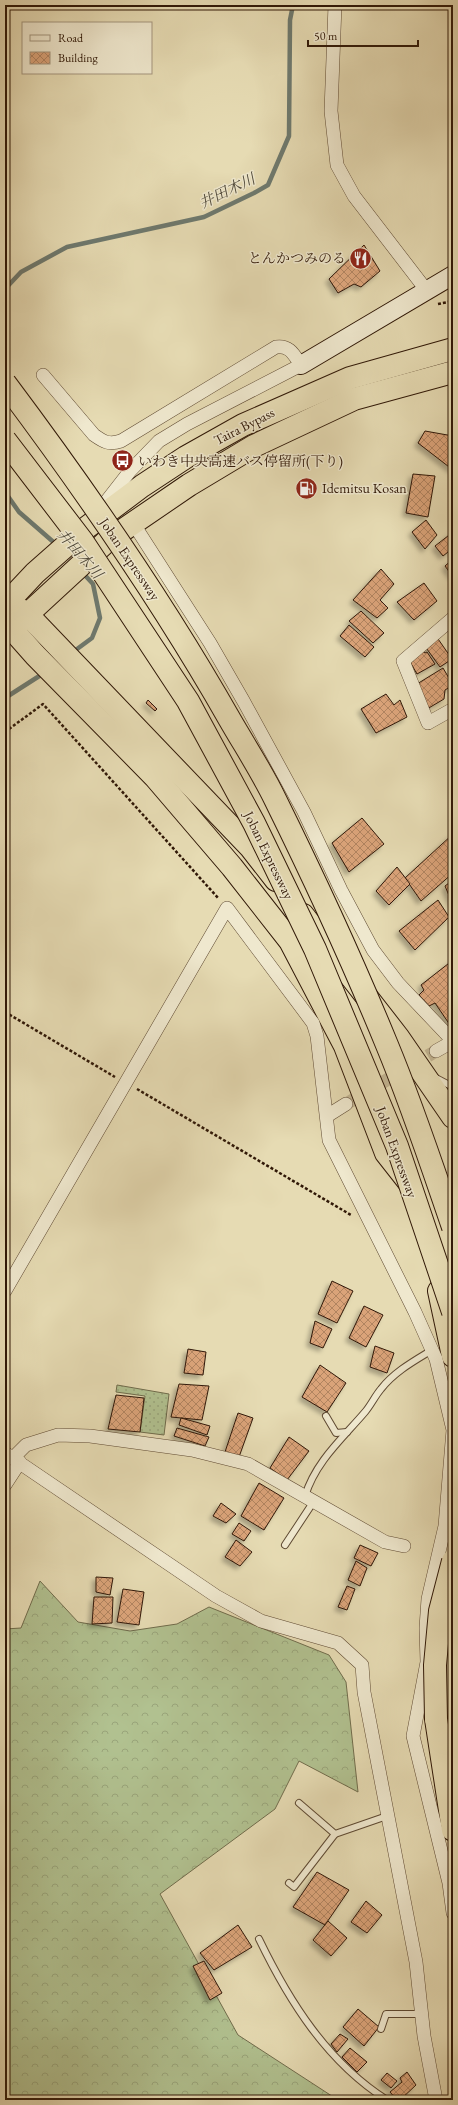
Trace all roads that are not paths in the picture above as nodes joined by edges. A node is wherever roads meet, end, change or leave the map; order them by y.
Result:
1 (335, 5) edge
2 (453, 275) edge
3 (426, 291) junction
4 (453, 349) edge
5 (301, 365) junction
6 (453, 372) edge
7 (43, 375) dead end
8 (5, 383) edge
9 (5, 440) edge
10 (133, 523) junction
11 (78, 534) junction
12 (6, 601) edge
13 (27, 614) junction
14 (453, 618) edge
15 (8, 632) edge
16 (453, 709) edge
17 (453, 1042) edge
18 (436, 1051) tunnel mouth
19 (421, 1070) junction
20 (453, 1087) edge
21 (346, 1104) tunnel mouth
22 (327, 1116) junction
23 (415, 1117) junction
24 (453, 1117) edge
25 (453, 1206) edge
26 (422, 1222) junction
27 (453, 1227) edge
28 (453, 1281) edge
29 (5, 1291) edge
30 (453, 1312) edge
31 (432, 1350) junction
32 (453, 1356) edge
33 (326, 1416) dead end
34 (347, 1432) junction
35 (13, 1458) edge
36 (5, 1485) edge
37 (310, 1499) junction
38 (285, 1545) dead end
39 (404, 1546) dead end
40 (453, 1561) edge
41 (428, 1709) junction
42 (299, 1803) dead end
43 (387, 1816) junction
44 (453, 1830) edge
45 (335, 1834) junction
46 (289, 1882) dead end
47 (453, 1913) edge
48 (259, 1939) dead end
49 (422, 2014) junction
50 (381, 2029) dead end
51 (387, 2100) edge
52 (436, 2100) edge

1 - 3 street
2 - 3 street
3 - 5 street
4 - 11 highway, Taira Bypass
5 - 7 street
5 - 11 street
6 - 10 highway, Taira Bypass
8 - 23 highway, Joban Expressway, bridge
9 - 26 highway, Joban Expressway, bridge
10 - 13 highway, Taira Bypass
10 - 17 street
11 - 12 highway, Taira Bypass
12 - 13 highway
12 - 15 highway
13 - 15 highway, Taira Bypass
13 - 19 highway
14 - 16 street
15 - 28 highway
17 - 18 street
19 - 20 lane
19 - 24 highway
21 - 22 street
22 - 29 street
22 - 31 street
23 - 25 highway, bridge
23 - 27 highway, Joban Expressway, bridge
26 - 30 highway, Joban Expressway, bridge
26 - 32 highway, bridge
31 - 34 lane
31 - 41 street
33 - 34 lane
34 - 37 lane
35 - 36 street
35 - 37 street
35 - 43 street
37 - 38 lane
37 - 39 street
40 - 41 highway, bridge
41 - 44 highway
41 - 47 street
42 - 45 lane
43 - 45 lane
43 - 49 street
45 - 46 lane
48 - 51 lane
49 - 50 lane
49 - 52 street

